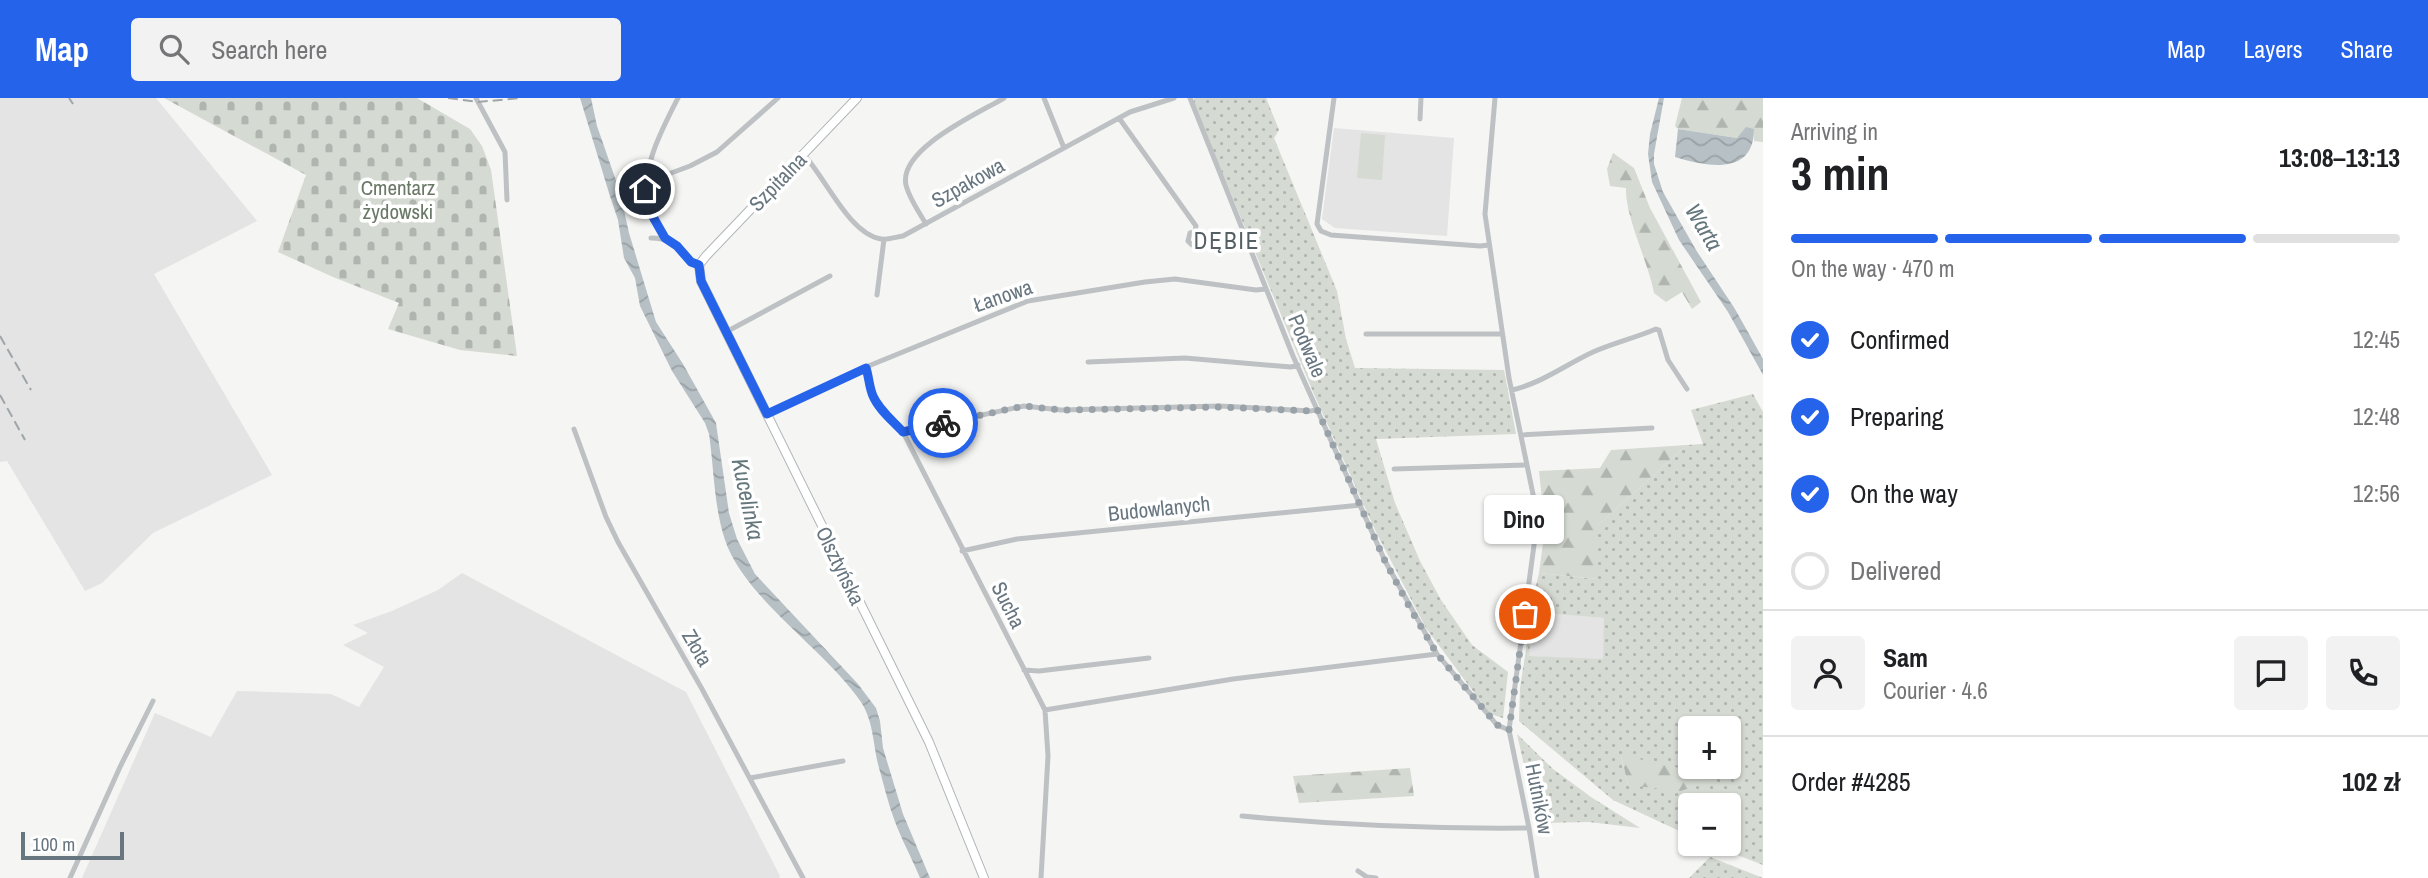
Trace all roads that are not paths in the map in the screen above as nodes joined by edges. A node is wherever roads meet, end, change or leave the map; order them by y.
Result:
1 (476, 98) edge
2 (678, 98) edge
3 (778, 98) edge
4 (857, 98) edge
5 (1004, 98) edge
6 (1044, 98) edge
7 (1143, 98) edge
8 (1174, 98) edge
9 (1190, 98) edge
10 (1334, 98) edge
11 (1421, 98) edge
12 (1495, 98) edge
13 (1146, 107) junction
14 (1119, 118) junction
15 (1420, 119) dead end
16 (1064, 148) junction
17 (804, 155) junction
18 (647, 182) junction
19 (507, 200) dead end
20 (926, 224) junction
21 (1195, 232) dead end
22 (651, 238) dead end
23 (665, 238) junction
24 (884, 239) junction
25 (1489, 245) junction
26 (699, 265) junction
27 (830, 276) dead end
28 (1266, 289) junction
29 (877, 295) dead end
30 (726, 332) junction
31 (1366, 334) dead end
32 (1503, 334) junction
33 (1088, 362) dead end
34 (1298, 365) junction
35 (866, 368) junction
36 (1687, 389) dead end
37 (1512, 390) junction
38 (1317, 409) junction
39 (767, 414) junction
40 (1652, 428) dead end
41 (574, 429) dead end
42 (903, 432) junction
43 (1521, 435) junction
44 (1527, 465) junction
45 (1394, 469) dead end
46 (1361, 505) junction
47 (962, 551) junction
48 (1437, 654) junction
49 (1149, 658) dead end
50 (1024, 670) junction
51 (153, 701) dead end
52 (1045, 710) junction
53 (1509, 730) junction
54 (842, 761) dead end
55 (750, 778) junction
56 (1242, 816) dead end
57 (1529, 828) junction
58 (981, 868) junction
59 (1358, 871) dead end
60 (70, 878) edge
61 (803, 878) edge
62 (984, 878) edge
63 (992, 878) edge
64 (1041, 878) edge
65 (1376, 878) edge
66 (1537, 878) edge

1 - 19 street
2 - 18 street
3 - 18 street
4 - 17 street, Szpitalna
5 - 20 street
6 - 16 street
7 - 13 street
8 - 13 street, Szpakowa
9 - 28 street, Podwale
10 - 25 street
11 - 15 street
12 - 25 street, Hutników
13 - 14 street, Szpakowa
14 - 16 street, Szpakowa
14 - 21 street
16 - 20 street, Szpakowa
17 - 24 street
17 - 26 street, Szpitalna
18 - 23 street
20 - 24 street, Szpakowa
22 - 23 street
23 - 26 street
24 - 29 street
25 - 32 street, Hutników
26 - 30 street, Olsztyńska
27 - 30 street
28 - 34 street, Podwale
28 - 35 street, Łanowa
30 - 39 street, Olsztyńska
31 - 32 street
32 - 37 street, Hutników
33 - 34 street
34 - 38 street, Podwale
35 - 39 street, Łanowa
35 - 42 street, Sucha
36 - 37 street
37 - 43 street, Hutników
38 - 42 street
38 - 46 street, Podwale
39 - 58 street, Olsztyńska
40 - 43 street
41 - 55 street, Złota
42 - 47 street, Sucha
43 - 44 street, Hutników
44 - 45 street
44 - 53 street, Hutników
46 - 47 street, Budowlanych
46 - 48 street, Podwale
47 - 50 street, Sucha
48 - 52 street
48 - 53 street, Podwale
49 - 50 street
50 - 52 street, Sucha
51 - 60 street
52 - 64 street, Sucha
53 - 57 street, Hutników
54 - 55 street
55 - 61 street, Złota
56 - 57 street
57 - 66 street, Hutników
58 - 62 street, Olsztyńska
58 - 63 street, Olsztyńska
59 - 65 street

